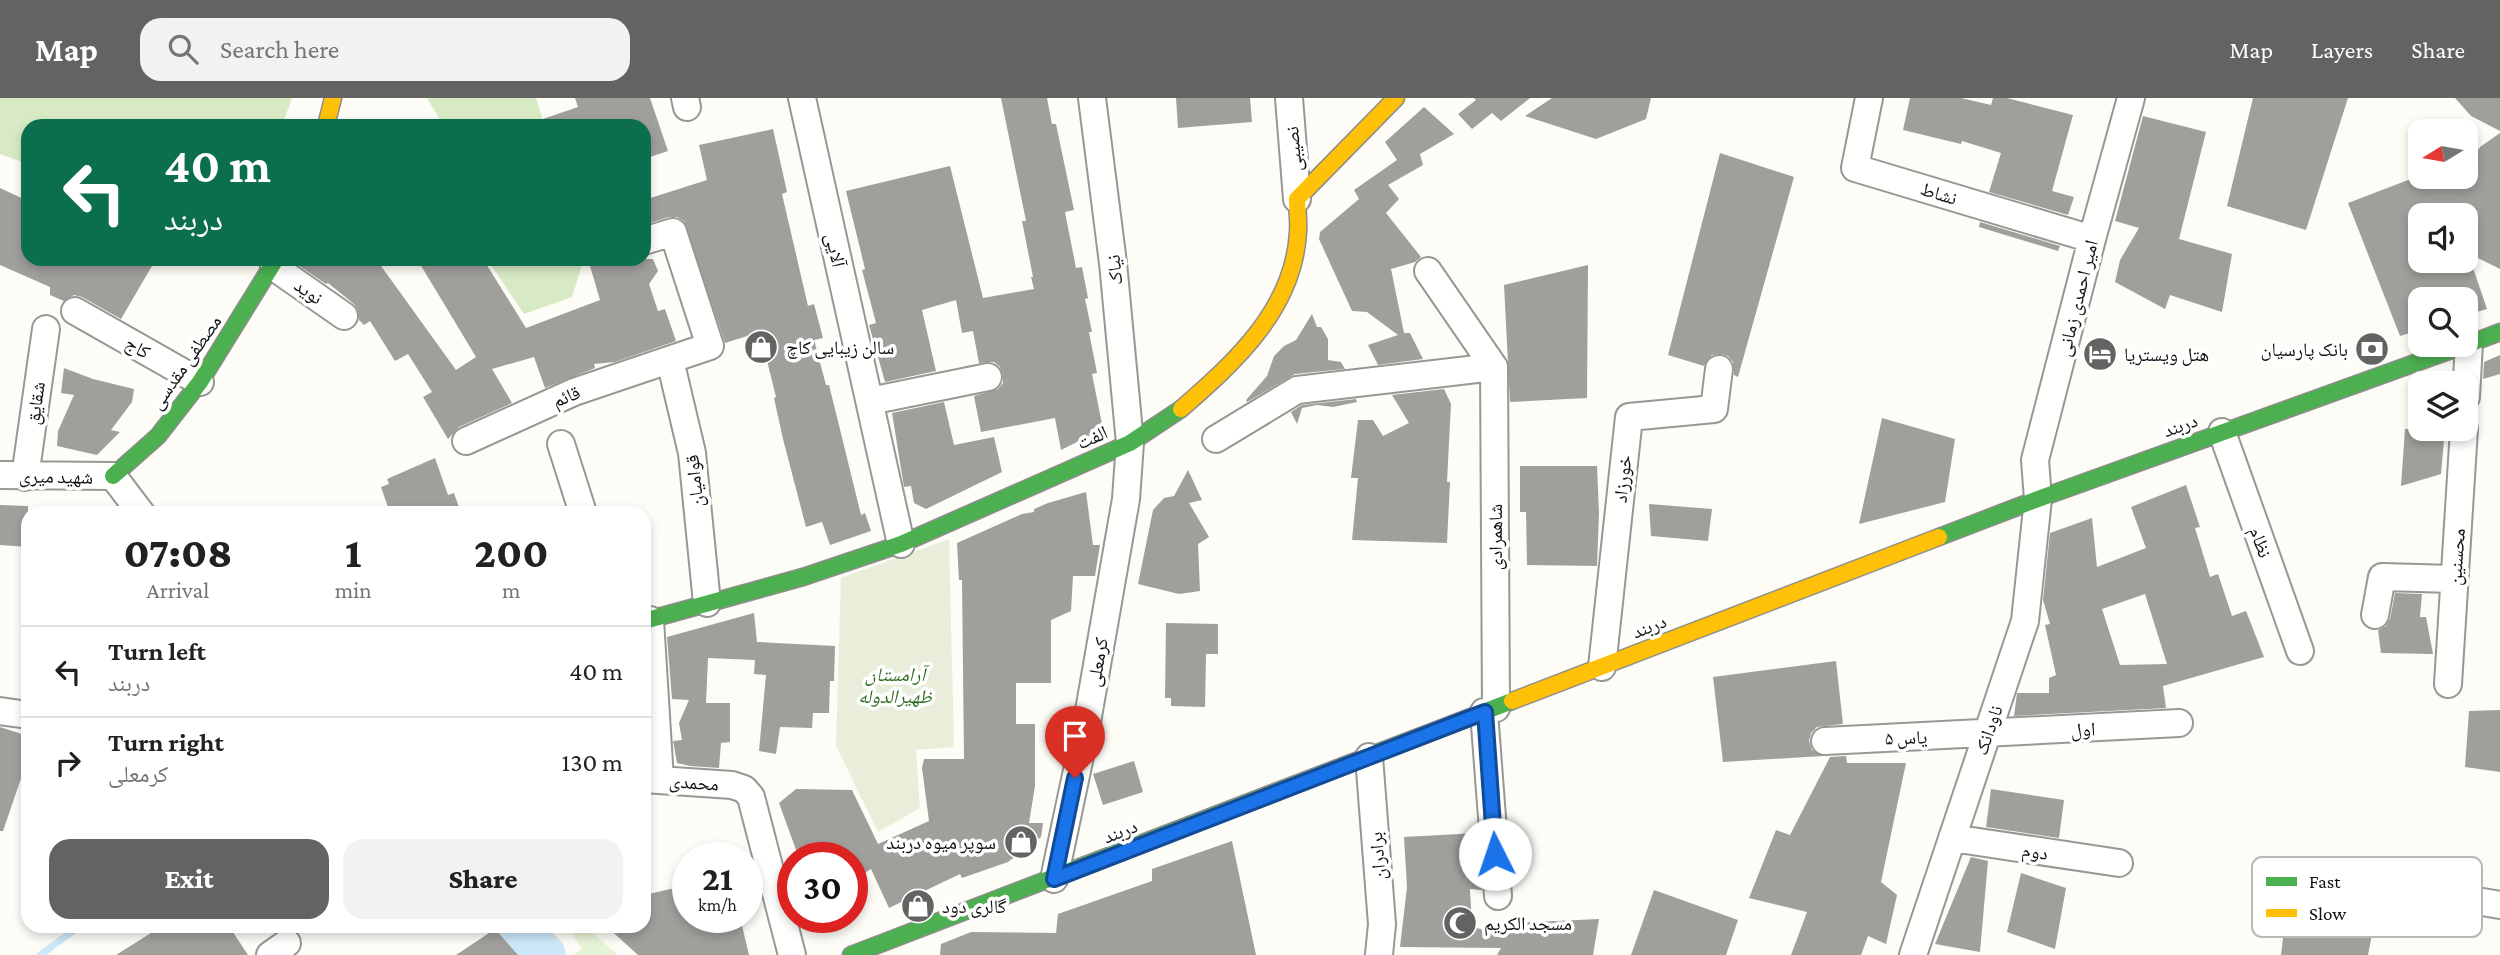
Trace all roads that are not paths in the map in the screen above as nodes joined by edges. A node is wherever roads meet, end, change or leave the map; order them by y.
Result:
1 (333, 98) edge
2 (802, 98) edge
3 (1092, 98) edge
4 (1396, 98) edge
5 (1869, 98) edge
6 (2131, 98) edge
7 (1290, 99) edge
8 (328, 119) edge
9 (1297, 199) junction
10 (651, 239) edge
11 (2092, 239) junction
12 (273, 266) edge
13 (279, 266) edge
14 (1428, 271) dead end
15 (75, 311) dead end
16 (344, 316) dead end
17 (46, 329) dead end
18 (2500, 332) edge
19 (2478, 340) edge
20 (2431, 357) edge
21 (670, 360) junction
22 (1494, 367) junction
23 (1719, 369) dead end
24 (988, 377) dead end
25 (200, 383) junction
26 (870, 401) junction
27 (2222, 432) junction
28 (1216, 439) dead end
29 (466, 440) dead end
30 (2463, 441) edge
31 (1130, 443) junction
32 (561, 444) dead end
33 (12, 476) edge
34 (113, 476) junction
35 (2038, 499) junction
36 (136, 506) edge
37 (581, 506) edge
38 (901, 544) junction
39 (2454, 579) junction
40 (707, 603) junction
41 (2375, 615) dead end
42 (651, 619) edge
43 (2300, 651) dead end
44 (1602, 667) junction
45 (2448, 684) dead end
46 (1490, 710) junction
47 (0, 711) edge
48 (21, 714) edge
49 (2179, 723) dead end
50 (1987, 734) junction
51 (1825, 741) dead end
52 (651, 747) edge
53 (1369, 757) junction
54 (652, 779) edge
55 (1952, 838) junction
56 (2119, 863) dead end
57 (1054, 879) junction
58 (1498, 896) dead end
59 (2482, 902) edge
60 (2500, 905) edge
61 (867, 953) edge
62 (792, 955) edge
63 (1380, 955) edge
64 (1913, 955) edge

1 - 8 main road
2 - 26 street, آلایی
3 - 31 street, نیاک
4 - 9 main road
5 - 11 street, نشاط
6 - 11 street, امیر احمدی زمانی
7 - 9 street, نصیبی
9 - 31 main road, الفت
10 - 21 street, قائم
11 - 35 street, امیر احمدی زمانی
12 - 25 main road, مصطفی مقدسی
13 - 16 street, نوید
14 - 22 street
15 - 25 street, کاج
17 - 33 street, شقایق
18 - 19 main road, دربند
20 - 27 main road, دربند
21 - 29 street, قائم
21 - 40 street, قوامیان
22 - 28 street
22 - 46 street, شاهمرادی
23 - 44 street, خورزاد
24 - 26 street
25 - 34 main road, مصطفی مقدسی
26 - 38 street, آلایی
27 - 35 main road, دربند
27 - 43 street, نظام
30 - 39 street, محسنین
31 - 38 main road, الفت
31 - 57 street, کرمعلی
32 - 37 street
33 - 34 street, شهید میری
34 - 36 street
35 - 44 main road, دربند
35 - 50 street, ناودانک
38 - 40 main road, الفت
39 - 41 street
39 - 45 street, محسنین
40 - 42 main road, الفت
44 - 46 main road, دربند
46 - 53 main road, دربند
46 - 58 street, شاهمرادی
47 - 48 street
49 - 50 street, اول
50 - 51 street, یاس ۵
50 - 55 street, ناودانک
52 - 54 street
53 - 57 main road, دربند
53 - 63 street, برادران
54 - 62 street, محمدی
55 - 56 street, دوم
55 - 64 street, ناودانک
57 - 61 main road, دربند
59 - 60 street

